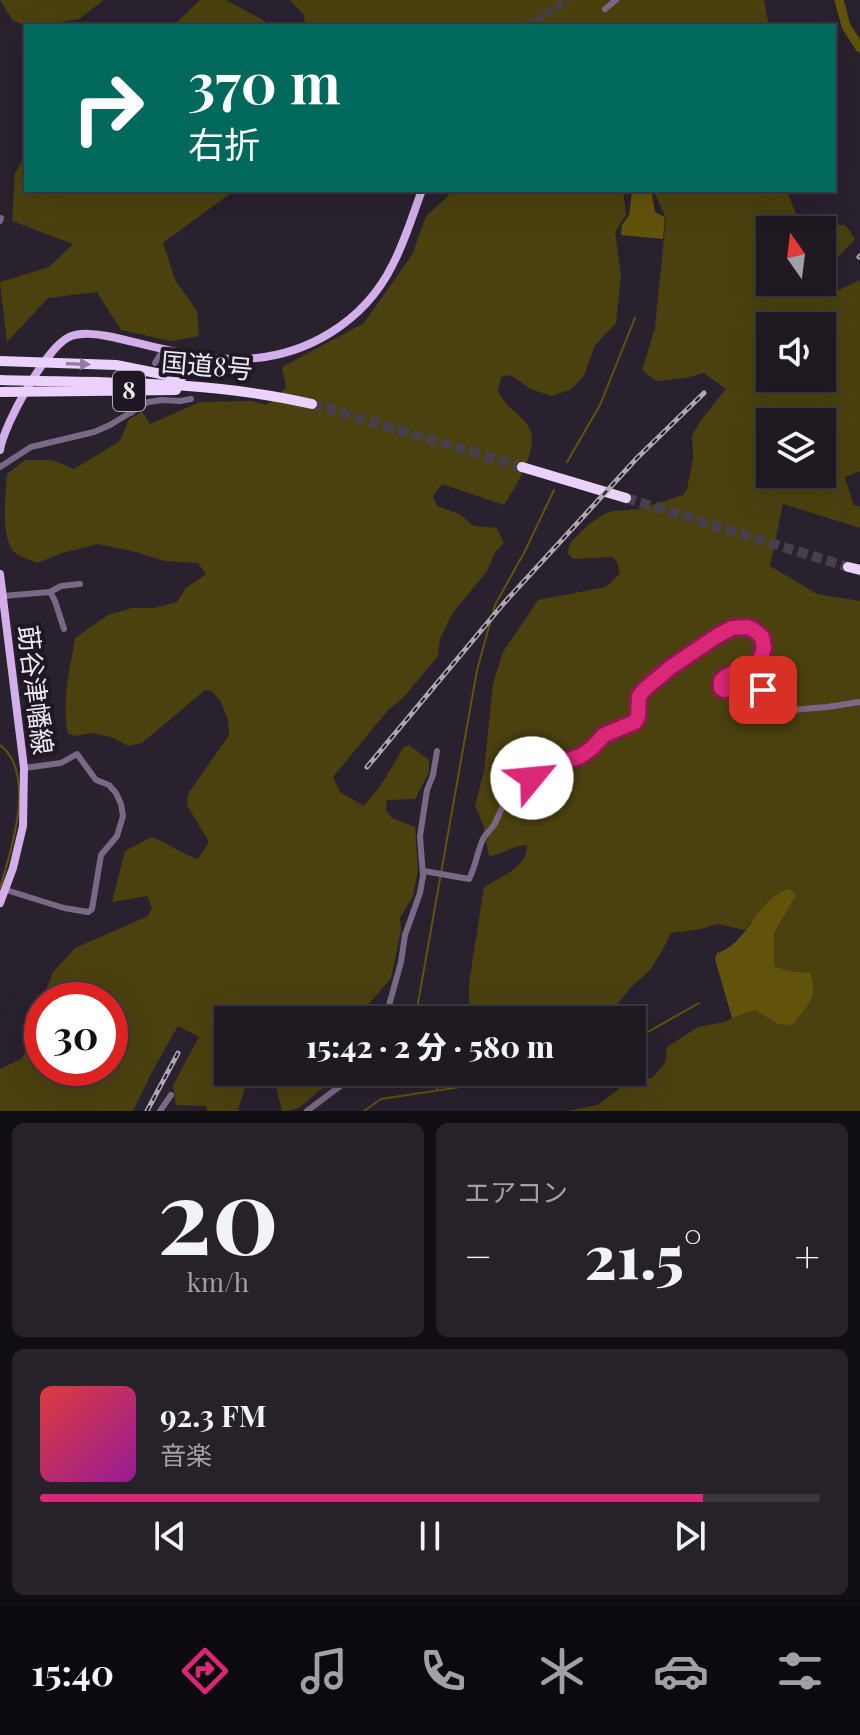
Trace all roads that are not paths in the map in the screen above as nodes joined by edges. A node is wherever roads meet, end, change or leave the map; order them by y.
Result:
1 (616, 0) edge
2 (605, 9) dead end
3 (421, 192) edge
4 (164, 348) junction
5 (0, 361) edge
6 (43, 363) junction
7 (155, 363) dead end
8 (0, 380) edge
9 (209, 386) junction
10 (0, 392) edge
11 (26, 393) junction
12 (258, 393) junction
13 (137, 397) dead end
14 (191, 399) dead end
15 (312, 404) tunnel mouth
16 (131, 413) junction
17 (0, 450) edge
18 (0, 467) edge
19 (522, 467) tunnel mouth
20 (626, 498) tunnel mouth
21 (848, 567) tunnel mouth
22 (860, 570) edge
23 (0, 574) edge
24 (80, 584) dead end
25 (50, 592) junction
26 (3, 596) junction
27 (64, 629) dead end
28 (860, 702) edge
29 (437, 751) dead end
30 (24, 768) junction
31 (424, 871) junction
32 (6, 890) junction
33 (0, 903) edge
34 (389, 1006) edge
35 (340, 1086) edge
36 (171, 1095) dead end
37 (160, 1111) edge
38 (307, 1111) edge

1 - 2 street
3 - 4 main road
4 - 6 main road
4 - 7 street
5 - 6 highway, 8
6 -> 9 highway, 8
6 - 11 main road
8 - 9 highway, 国道8号 / 8
9 - 12 highway, 国道8号 / 8
10 - 11 highway, 8
11 - 12 highway, 8
11 - 17 main road
12 - 15 highway, 国道8号 / 8
13 - 16 street
14 - 16 street
16 - 18 street
19 - 20 highway
21 - 22 highway
23 - 26 main road, 莇谷津幡線
24 - 25 street
25 - 26 street
25 - 27 street
26 - 30 main road, 莇谷津幡線
28 - 31 street
29 - 31 street
30 - 32 main road, 莇谷津幡線
30 - 32 street
31 - 34 street
32 - 33 main road, 莇谷津幡線
35 - 38 street
36 - 37 street

